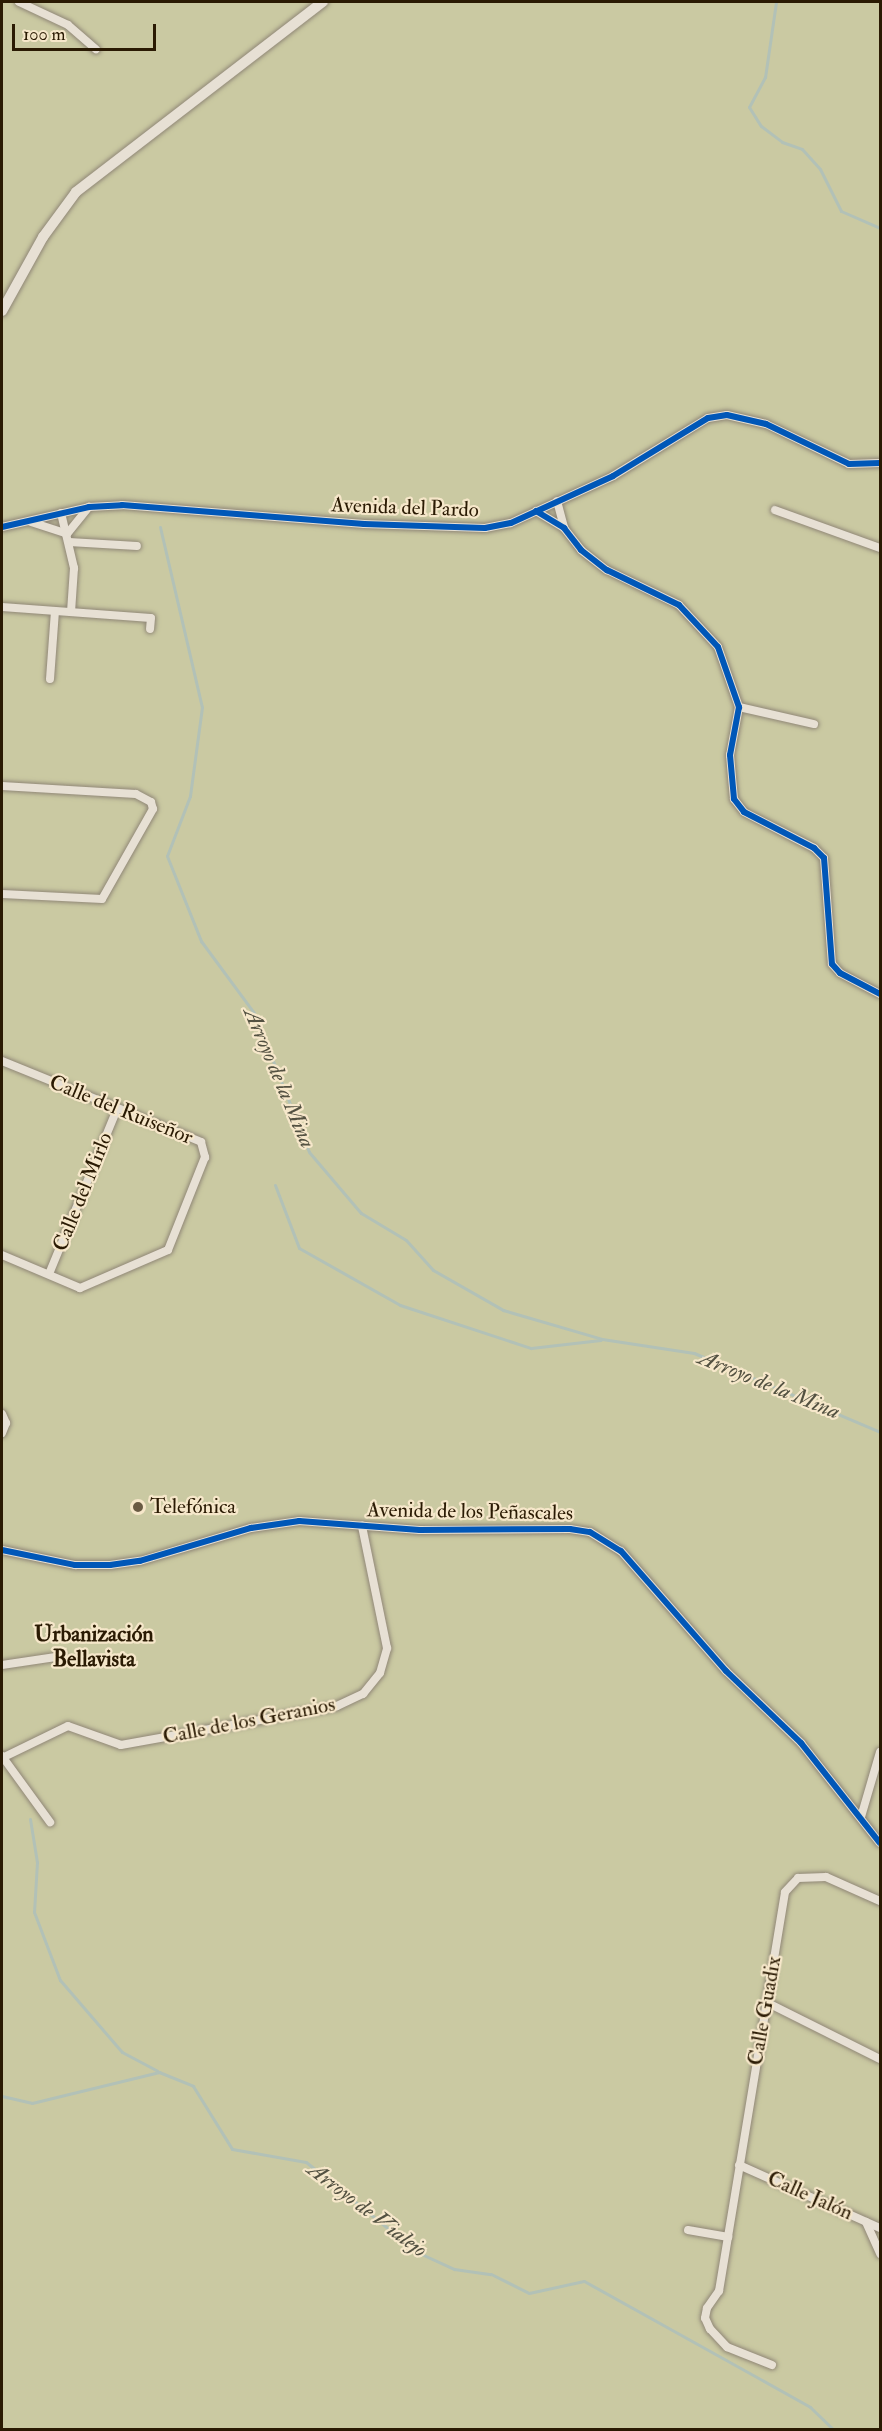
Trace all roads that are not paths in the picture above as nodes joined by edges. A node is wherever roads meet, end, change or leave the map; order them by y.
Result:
1 (19, 2) edge
2 (323, 2) edge
3 (96, 48) dead end
4 (2, 311) edge
5 (880, 463) edge
6 (557, 501) junction
7 (89, 507) junction
8 (776, 510) dead end
9 (536, 511) junction
10 (61, 513) junction
11 (30, 522) junction
12 (2, 527) edge
13 (564, 528) junction
14 (68, 538) junction
15 (136, 546) dead end
16 (880, 548) edge
17 (2, 607) edge
18 (55, 610) junction
19 (71, 612) junction
20 (150, 629) dead end
21 (50, 679) dead end
22 (740, 707) junction
23 (814, 724) dead end
24 (2, 786) edge
25 (2, 894) edge
26 (880, 994) edge
27 (2, 1061) edge
28 (117, 1109) junction
29 (2, 1255) edge
30 (49, 1274) junction
31 (2, 1414) edge
32 (2, 1433) edge
33 (362, 1526) junction
34 (2, 1550) edge
35 (62, 1656) dead end
36 (2, 1665) edge
37 (880, 1752) edge
38 (2, 1757) edge
39 (861, 1817) junction
40 (50, 1822) dead end
41 (880, 1843) edge
42 (880, 1901) edge
43 (766, 2002) junction
44 (880, 2059) edge
45 (739, 2165) junction
46 (866, 2222) junction
47 (880, 2228) edge
48 (687, 2230) dead end
49 (728, 2237) junction
50 (880, 2254) edge
51 (771, 2365) dead end

1 - 3 street
2 - 4 main road
5 - 6 street, Avenida del Pardo
6 - 9 street, Avenida del Pardo
6 - 13 street
7 - 9 street, Avenida del Pardo
7 - 10 street, Avenida del Pardo
7 - 14 street
8 - 16 street
9 - 13 street
10 - 11 street, Avenida del Pardo
10 - 14 street
11 - 12 street, Avenida del Pardo
11 - 14 street, Avenida del Pardo
13 - 22 street
14 - 15 street, Avenida del Pardo
14 - 19 street
17 - 18 street
18 - 19 street
18 - 21 street
19 - 20 street
22 - 23 street
22 - 26 street
24 - 25 street
27 - 28 street, Calle del Ruiseñor
28 - 30 street, Calle del Mirlo
28 - 30 street, Calle del Ruiseñor
29 - 30 street, Calle del Ruiseñor
31 - 32 street
33 - 34 street, Avenida de los Peñascales
33 - 38 street, Calle de los Geranios
33 - 39 street, Avenida de los Peñascales
35 - 36 street
37 - 39 street
38 - 40 street
39 - 41 street, Avenida de los Peñascales
42 - 43 street, Calle Guadix
43 - 44 street
43 - 45 street, Calle Guadix
45 - 46 street, Calle Jalón
45 - 49 street, Calle Guadix
46 - 47 street, Calle Jalón
46 - 50 street
48 - 49 street
49 - 51 street, Calle Guadix

